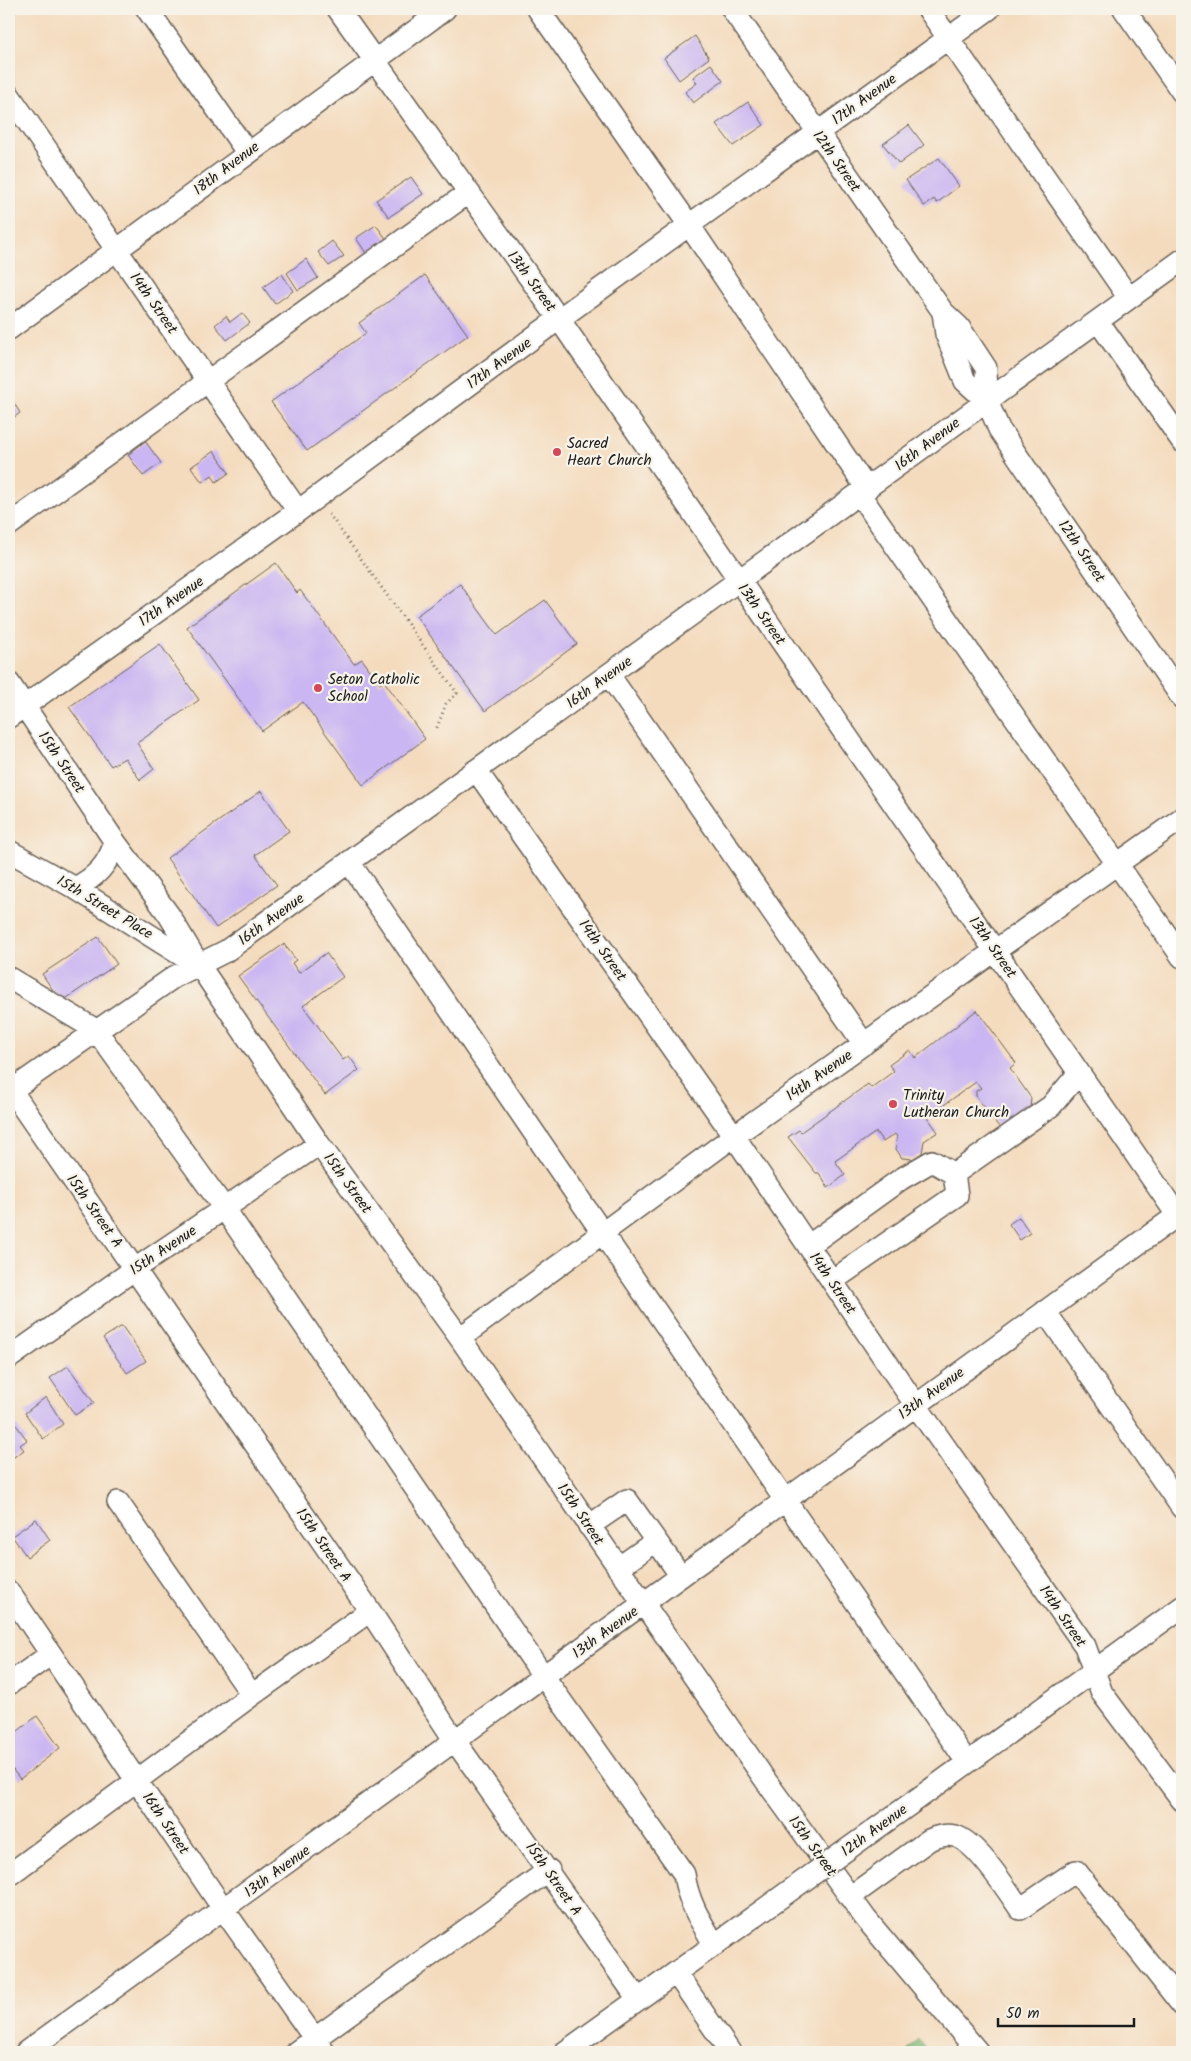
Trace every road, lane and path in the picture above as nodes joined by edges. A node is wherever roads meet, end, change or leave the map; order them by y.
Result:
1 (147, 9) edge
2 (338, 9) edge
3 (445, 9) edge
4 (538, 9) edge
5 (732, 9) edge
6 (928, 9) edge
7 (989, 9) edge
8 (1124, 9) edge
9 (948, 38) junction
10 (373, 60) junction
11 (1175, 66) edge
12 (1182, 92) edge
13 (9, 95) edge
14 (817, 133) junction
15 (248, 152) junction
16 (468, 193) junction
17 (689, 225) junction
18 (117, 250) junction
19 (1182, 260) edge
20 (1129, 298) junction
21 (559, 319) junction
22 (1098, 321) junction
23 (9, 329) edge
24 (208, 380) junction
25 (987, 401) junction
26 (1182, 441) edge
27 (864, 492) junction
28 (298, 511) junction
29 (330, 514) dead end
30 (9, 525) edge
31 (739, 582) junction
32 (609, 676) junction
33 (9, 683) edge
34 (1182, 698) edge
35 (17, 711) edge
36 (436, 730) dead end
37 (476, 770) junction
38 (1182, 818) edge
39 (115, 842) junction
40 (9, 852) edge
41 (349, 862) junction
42 (1118, 863) junction
43 (75, 888) junction
44 (995, 950) junction
45 (1182, 957) edge
46 (199, 965) junction
47 (9, 978) edge
48 (96, 1030) junction
49 (864, 1044) junction
50 (1079, 1073) junction
51 (10, 1091) edge
52 (734, 1136) junction
53 (319, 1144) junction
54 (954, 1174) junction
55 (224, 1208) junction
56 (1181, 1216) edge
57 (603, 1233) junction
58 (808, 1246) junction
59 (135, 1269) junction
60 (832, 1281) junction
61 (1046, 1310) junction
62 (460, 1338) junction
63 (9, 1358) edge
64 (915, 1404) junction
65 (785, 1500) junction
66 (118, 1502) dead end
67 (1182, 1508) edge
68 (589, 1526) junction
69 (656, 1541) junction
70 (618, 1568) junction
71 (681, 1576) junction
72 (9, 1592) edge
73 (643, 1604) junction
74 (1181, 1610) edge
75 (370, 1611) junction
76 (51, 1654) junction
77 (1092, 1671) junction
78 (544, 1677) junction
79 (9, 1684) edge
80 (252, 1695) junction
81 (455, 1741) junction
82 (967, 1762) junction
83 (138, 1781) junction
84 (1182, 1800) edge
85 (548, 1870) junction
86 (9, 1876) edge
87 (850, 1897) junction
88 (224, 1910) junction
89 (715, 1945) junction
90 (676, 1973) junction
91 (638, 2000) junction
92 (1182, 2005) edge
93 (320, 2046) edge
94 (26, 2052) edge
95 (296, 2052) edge
96 (564, 2052) edge
97 (730, 2052) edge
98 (978, 2052) edge

1 - 15 street
2 - 10 street, 13th Street
3 - 10 street, 18th Avenue
4 - 17 street
5 - 14 street, 12th Street
6 - 9 street
7 - 9 street, 17th Avenue
8 - 11 street
9 - 14 street, 17th Avenue
9 - 20 street
10 - 15 street, 18th Avenue
10 - 16 street, 13th Street
11 - 12 street
13 - 18 street, 14th Street
14 - 17 street, 17th Avenue
14 - 25 street, 12th Street
15 - 18 street, 18th Avenue
16 - 21 street, 13th Street
16 - 24 street
17 - 21 street, 17th Avenue
17 - 27 street
18 - 23 street, 18th Avenue
18 - 24 street, 14th Street
19 - 20 street, 16th Avenue
20 - 22 street, 16th Avenue
21 - 28 street, 17th Avenue
21 - 31 street, 13th Street
22 - 25 street, 16th Avenue
22 - 26 street
24 - 28 street, 14th Street
24 - 30 street
25 - 27 street, 16th Avenue
25 - 34 street, 12th Street
27 - 31 street, 16th Avenue
27 - 42 street
28 - 35 street, 17th Avenue
29 - 36 path
31 - 32 street, 16th Avenue
31 - 44 street, 13th Street
32 - 37 street, 16th Avenue
32 - 49 street
33 - 35 street, 15th Street
35 - 39 street, 15th Street
37 - 41 street, 16th Avenue
37 - 52 street, 14th Street
38 - 42 street, 14th Avenue
39 - 43 street
39 - 46 street, 15th Street
40 - 43 street, 15th Street Place
41 - 46 street, 16th Avenue
41 - 57 street
42 - 44 street, 14th Avenue
42 - 45 street
43 - 46 street, 15th Street Place
44 - 49 street, 14th Avenue
44 - 50 street, 13th Street
46 - 48 street, 16th Avenue
46 - 53 street, 15th Street
47 - 48 street
48 - 51 street, 16th Avenue
48 - 55 street
49 - 52 street, 14th Avenue
50 - 54 street
50 - 56 street, 13th Street
51 - 59 street, 15th Street A
52 - 57 street, 14th Avenue
52 - 58 street, 14th Street
53 - 55 street, 15th Avenue
53 - 62 street, 15th Street
54 - 58 street
54 - 60 street
55 - 59 street, 15th Avenue
55 - 78 street
56 - 61 street, 13th Avenue
57 - 62 street, 14th Avenue
57 - 65 street
58 - 60 street, 14th Street
59 - 63 street, 15th Avenue
59 - 75 street, 15th Street A
60 - 64 street, 14th Street
61 - 64 street, 13th Avenue
61 - 67 street
62 - 68 street, 15th Street
64 - 65 street, 13th Avenue
64 - 77 street, 14th Street
65 - 71 street, 13th Avenue
65 - 82 street
66 - 80 street
68 - 69 street
68 - 70 street, 15th Street
69 - 70 street
69 - 71 street
70 - 73 street, 15th Street
71 - 73 street, 13th Avenue
72 - 76 street, 16th Street
73 - 78 street, 13th Avenue
73 - 87 street, 15th Street
74 - 77 street, 12th Avenue
75 - 80 street
75 - 81 street, 15th Street A
76 - 79 street
76 - 83 street, 16th Street
77 - 82 street, 12th Avenue
77 - 84 street, 14th Street
78 - 81 street, 13th Avenue
78 - 89 street
80 - 83 street
81 - 85 street, 15th Street A
81 - 88 street, 13th Avenue
82 - 89 street, 12th Avenue, bridge
83 - 86 street
83 - 88 street, 16th Street
85 - 91 street, 15th Street A
85 - 93 street
87 - 92 street
87 - 98 street, 15th Street
88 - 93 street, 16th Street
88 - 94 street, 13th Avenue
89 - 90 street, 12th Avenue
90 - 91 street, 12th Avenue
90 - 97 street
91 - 96 street, 12th Avenue
93 - 95 street

